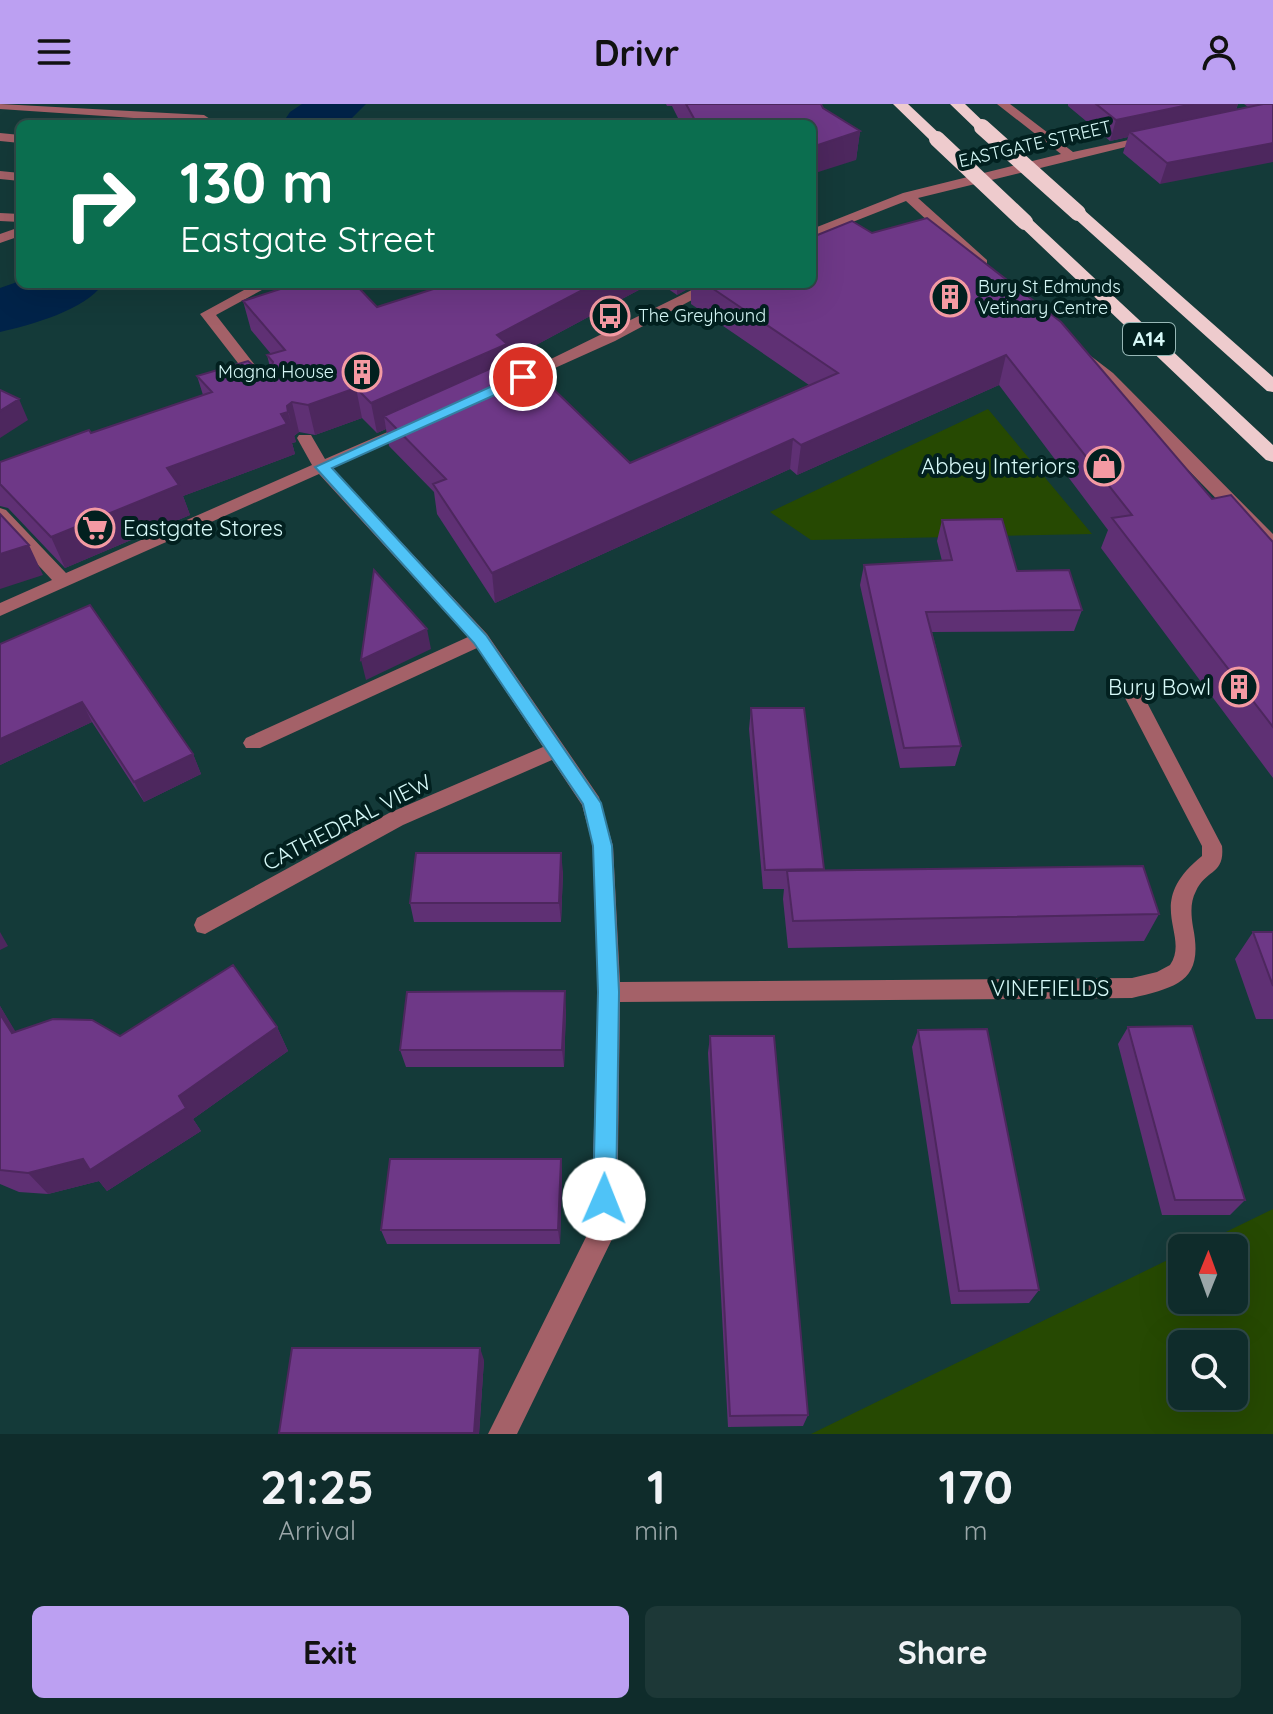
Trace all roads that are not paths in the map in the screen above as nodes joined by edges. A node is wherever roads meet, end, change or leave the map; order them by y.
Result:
1 (900, 104) edge
2 (957, 104) edge
3 (1003, 104) edge
4 (0, 105) edge
5 (203, 120) edge
6 (1159, 137) edge
7 (1071, 156) junction
8 (908, 196) junction
9 (816, 232) edge
10 (990, 270) edge
11 (258, 288) edge
12 (707, 288) edge
13 (1071, 343) edge
14 (1273, 387) edge
15 (495, 389) edge
16 (270, 394) edge
17 (423, 422) edge
18 (305, 438) edge
19 (1273, 456) edge
20 (322, 467) junction
21 (0, 514) edge
22 (1273, 544) edge
23 (64, 582) junction
24 (0, 610) edge
25 (480, 639) junction
26 (1134, 696) dead end
27 (253, 743) dead end
28 (557, 749) junction
29 (205, 925) dead end
30 (609, 992) junction
31 (502, 1434) edge

1 - 19 highway, A14, bridge
2 - 14 highway, A14, bridge
3 - 7 street
4 - 5 street
6 - 7 street, EASTGATE STREET
7 - 8 street, EASTGATE STREET
8 - 9 street, EASTGATE STREET
8 - 10 street
11 - 16 street
12 - 15 street
13 - 22 street
17 - 20 street
18 - 20 street
20 - 23 street
20 - 25 street
21 - 23 street
23 - 24 street
25 - 27 street
25 - 28 street
26 - 30 street, VINEFIELDS
28 - 29 street, CATHEDRAL VIEW
28 - 30 street
30 - 31 street

